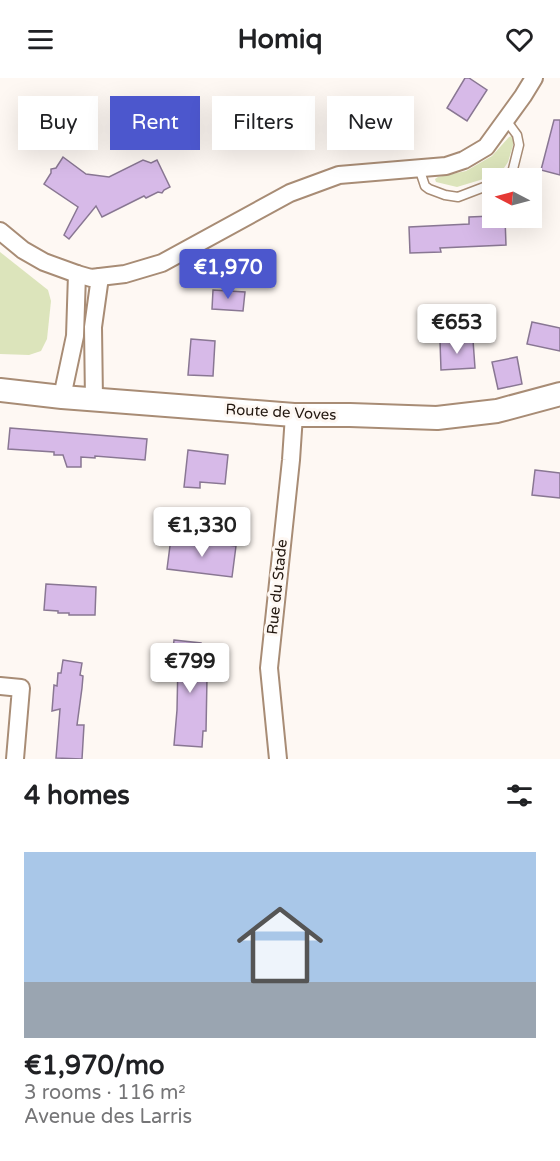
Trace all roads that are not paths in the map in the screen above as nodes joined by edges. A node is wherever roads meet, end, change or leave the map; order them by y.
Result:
1 (534, 78) edge
2 (506, 120) junction
3 (418, 168) junction
4 (513, 168) edge
5 (482, 188) edge
6 (0, 231) edge
7 (89, 276) junction
8 (0, 390) edge
9 (560, 394) edge
10 (62, 398) junction
11 (94, 400) junction
12 (294, 415) junction
13 (0, 686) edge
14 (15, 759) edge
15 (278, 759) edge

1 - 2 street
2 - 3 street
2 - 4 lane
3 - 5 lane
3 - 7 street
6 - 7 street
7 - 10 street
7 - 11 street
8 - 10 street, Route de Voves
9 - 12 street, Route de Voves
10 - 11 street, Route de Voves
11 - 12 street, Route de Voves
12 - 15 street, Rue du Stade
13 - 14 street

